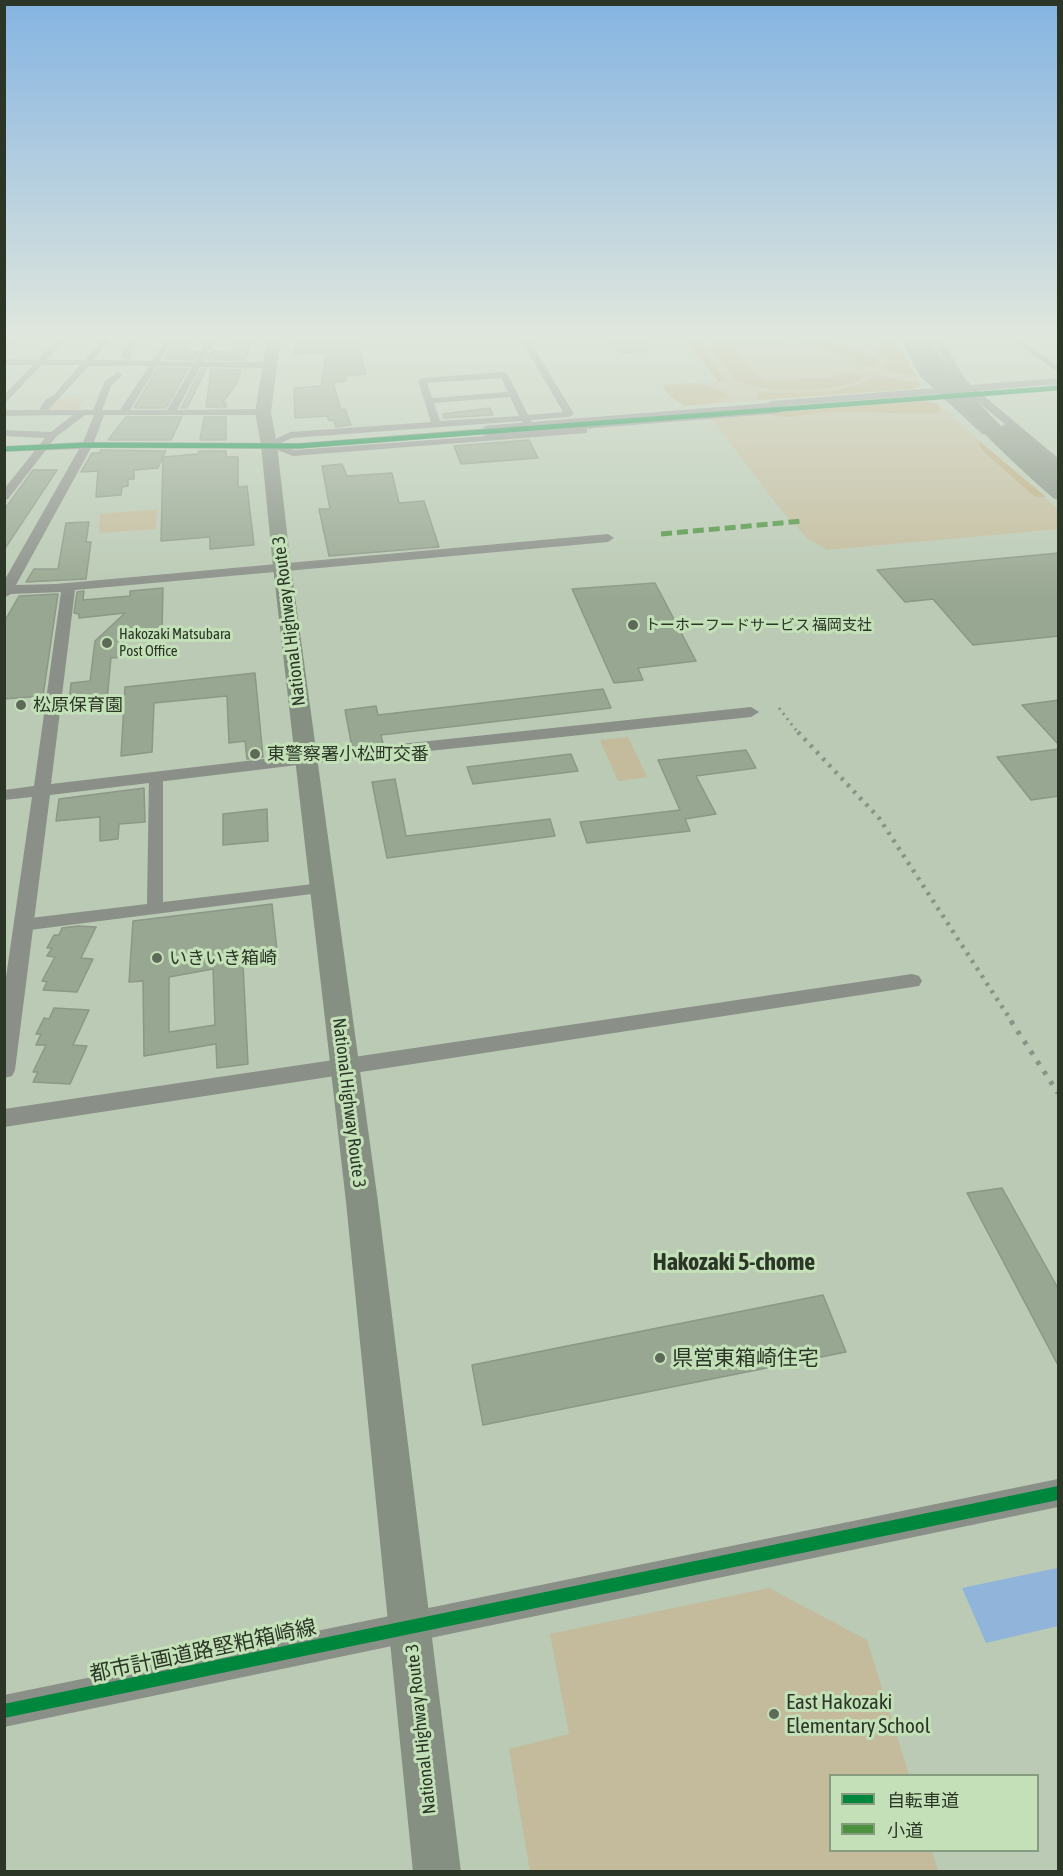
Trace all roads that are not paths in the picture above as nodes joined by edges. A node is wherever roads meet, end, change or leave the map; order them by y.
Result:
1 (65, 426) edge
2 (95, 426) edge
3 (265, 426) edge
4 (416, 426) edge
5 (528, 426) edge
6 (530, 426) edge
7 (983, 426) edge
8 (986, 426) edge
9 (1006, 426) edge
10 (1013, 426) edge
11 (584, 431) dead end
12 (4, 433) edge
13 (53, 435) junction
14 (532, 435) junction
15 (87, 445) junction
16 (269, 445) junction
17 (42, 447) junction
18 (4, 449) edge
19 (1059, 463) edge
20 (1059, 472) edge
21 (22, 473) junction
22 (4, 474) edge
23 (1059, 491) edge
24 (4, 497) edge
25 (608, 538) dead end
26 (282, 567) junction
27 (69, 587) junction
28 (5, 591) edge
29 (751, 712) dead end
30 (306, 759) junction
31 (156, 777) junction
32 (40, 790) junction
33 (4, 795) edge
34 (321, 888) junction
35 (155, 908) junction
36 (22, 925) junction
37 (912, 981) dead end
38 (345, 1065) junction
39 (4, 1070) edge
40 (4, 1118) edge
41 (1059, 1493) edge
42 (410, 1626) junction
43 (4, 1711) edge
44 (437, 1872) edge

1 - 13 street
2 - 15 street
3 - 16 highway, National Highway Route 3
4 - 16 street
5 - 14 street
6 - 16 street, bridge
7 - 23 street
8 - 23 highway, bridge
9 - 20 highway
10 - 19 street
11 - 14 street
12 - 13 street
13 - 17 street
14 - 16 street
15 - 16 street
15 - 17 street
15 - 28 street
16 - 26 highway, National Highway Route 3
17 - 18 street
17 - 21 street
21 - 22 street
21 - 24 street
25 - 26 street
26 - 27 street
26 - 30 highway, National Highway Route 3
27 - 28 street
27 - 32 street
29 - 30 street
30 - 31 street
30 - 34 highway, National Highway Route 3
31 - 32 street
31 - 35 street
32 - 33 street
32 - 36 street
34 - 35 street
34 - 38 highway, National Highway Route 3
35 - 36 street
36 - 39 street
37 - 38 street
38 - 40 street
38 - 42 highway, National Highway Route 3
41 - 42 street, 都市計画道路堅粕箱崎線
42 - 43 street, 都市計画道路堅粕箱崎線
42 - 44 highway, National Highway Route 3

